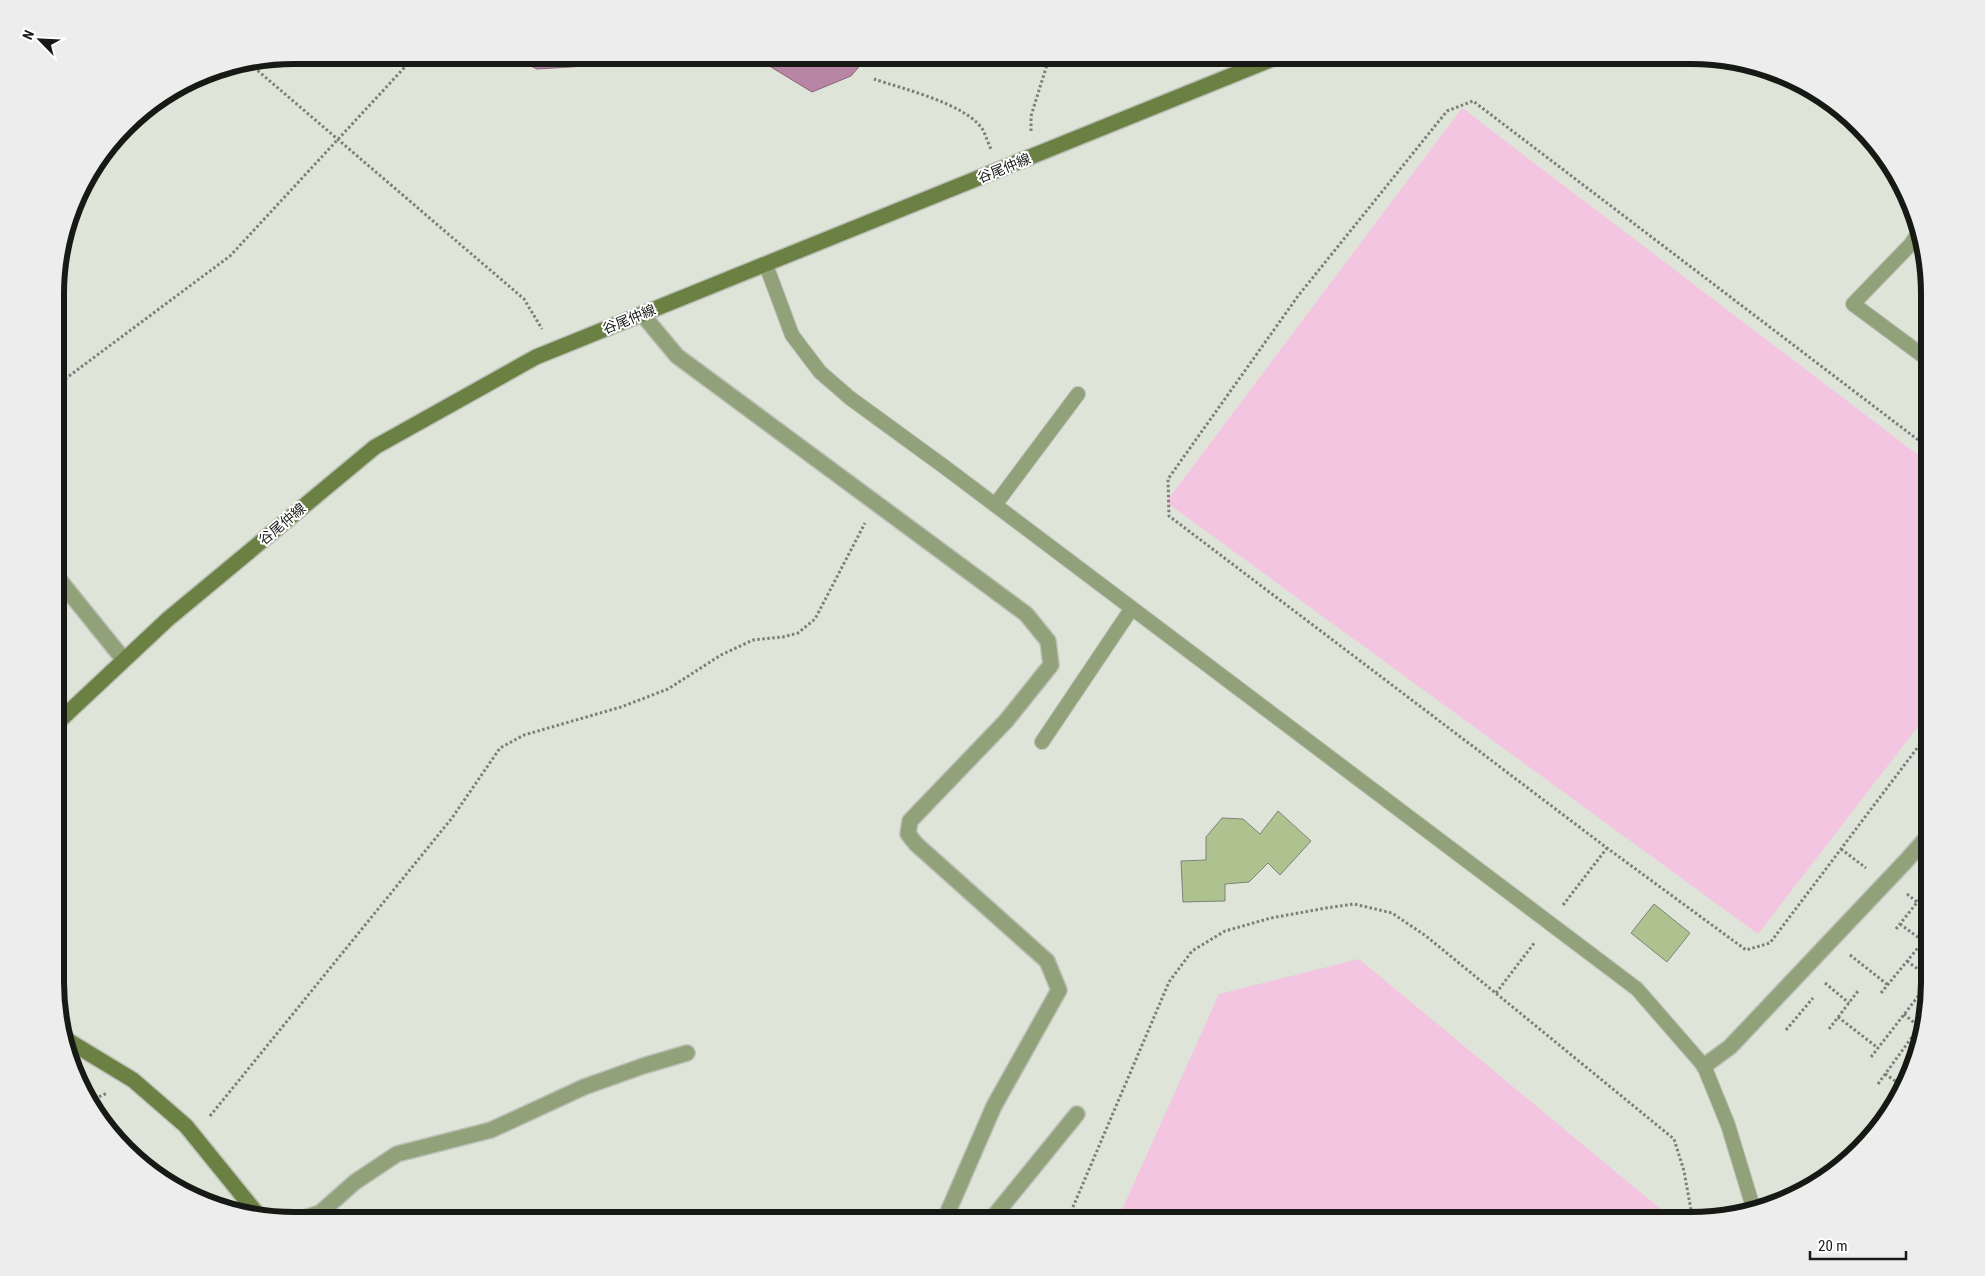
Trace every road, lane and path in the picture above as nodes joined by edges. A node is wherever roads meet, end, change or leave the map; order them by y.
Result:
1 (408, 64) edge
2 (1047, 64) edge
3 (1260, 64) edge
4 (254, 67) edge
5 (874, 79) dead end
6 (338, 138) junction
7 (1038, 154) junction
8 (999, 170) junction
9 (1914, 238) edge
10 (766, 265) junction
11 (642, 314) junction
12 (554, 349) junction
13 (1921, 354) edge
14 (64, 380) edge
15 (1078, 394) dead end
16 (1921, 443) edge
17 (875, 503) junction
18 (994, 505) junction
19 (64, 586) edge
20 (1132, 608) junction
21 (124, 660) junction
22 (64, 716) edge
23 (1042, 742) dead end
24 (1921, 745) edge
25 (1921, 844) edge
26 (1841, 849) junction
27 (1885, 883) junction
28 (1921, 897) edge
29 (1900, 924) junction
30 (1896, 929) dead end
31 (1921, 940) edge
32 (1921, 944) edge
33 (1850, 955) dead end
34 (1907, 961) junction
35 (1921, 972) edge
36 (1825, 983) dead end
37 (1888, 985) junction
38 (1858, 991) dead end
39 (1921, 991) edge
40 (1881, 993) dead end
41 (1849, 1003) junction
42 (1904, 1014) junction
43 (1838, 1017) junction
44 (1917, 1025) edge
45 (1829, 1028) dead end
46 (1915, 1033) edge
47 (72, 1043) edge
48 (1878, 1048) junction
49 (687, 1053) dead end
50 (1871, 1057) dead end
51 (1704, 1066) junction
52 (1885, 1074) junction
53 (1898, 1083) edge
54 (1878, 1084) dead end
55 (1077, 1114) dead end
56 (194, 1136) junction
57 (1752, 1204) edge
58 (253, 1209) edge
59 (321, 1212) edge
60 (948, 1212) edge
61 (997, 1212) edge
62 (1071, 1212) edge
63 (1692, 1212) edge

1 - 6 path
2 - 7 path
3 - 7 main road, 谷尾仲線
4 - 6 path
5 - 8 path
6 - 12 path
6 - 14 path
7 - 8 main road, 谷尾仲線
8 - 10 main road, 谷尾仲線
9 - 13 lane
10 - 11 main road, 谷尾仲線
10 - 18 lane
11 - 12 main road, 谷尾仲線
11 - 17 street
12 - 21 main road, 谷尾仲線
15 - 18 lane
16 - 26 path
17 - 56 path
17 - 60 street
18 - 20 lane
19 - 21 street
20 - 23 lane
20 - 51 lane
21 - 22 main road, 谷尾仲線
24 - 26 path
25 - 27 street
26 - 27 path
27 - 51 street
28 - 29 path
29 - 30 path
29 - 31 path
32 - 34 path
33 - 37 path
34 - 35 path
34 - 37 path
36 - 41 path
37 - 40 path
38 - 41 path
39 - 42 path
41 - 43 path
42 - 44 path
42 - 48 path
43 - 45 path
43 - 48 path
46 - 52 path
47 - 56 main road
48 - 50 path
49 - 59 street
51 - 57 lane
52 - 53 path
52 - 54 path
55 - 61 street
56 - 58 main road
62 - 63 path

